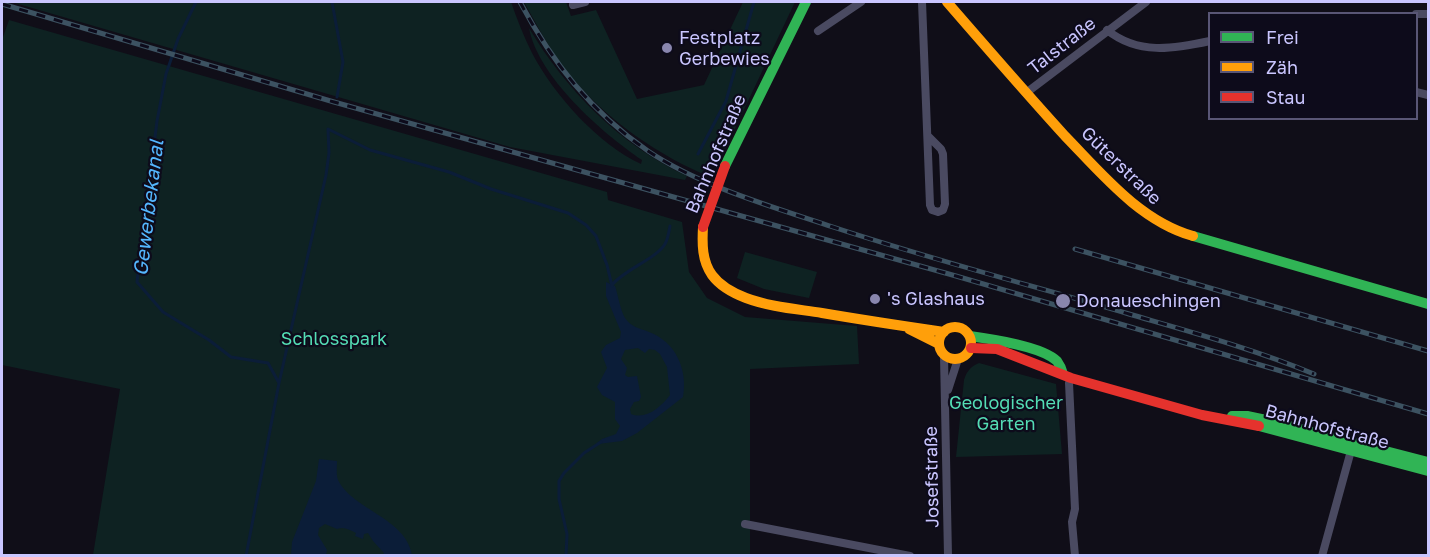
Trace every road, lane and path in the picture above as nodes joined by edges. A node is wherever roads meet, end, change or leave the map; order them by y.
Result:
1 (585, 2) edge
2 (806, 2) edge
3 (861, 2) edge
4 (922, 2) edge
5 (947, 2) edge
6 (1146, 2) edge
7 (573, 5) dead end
8 (1107, 30) junction
9 (818, 31) dead end
10 (1208, 41) edge
11 (1026, 93) junction
12 (927, 136) junction
13 (1428, 304) edge
14 (898, 324) junction
15 (944, 332) junction
16 (970, 342) junction
17 (939, 344) junction
18 (944, 356) junction
19 (958, 359) junction
20 (1067, 376) junction
21 (946, 397) junction
22 (1352, 447) junction
23 (1428, 462) edge
24 (1428, 471) edge
25 (745, 524) dead end
26 (910, 555) edge
27 (948, 555) edge
28 (1075, 555) edge
29 (1322, 555) edge

1 - 7 street
2 - 14 main road, Bahnhofstraße, bridge
3 - 9 street
4 - 12 street
5 - 11 main road, Güterstraße
6 - 8 street, Talstraße
8 - 10 street
8 - 11 street, Talstraße
11 - 13 main road, Güterstraße
12 - 12 street
14 - 15 main road, Bahnhofstraße
14 - 17 main road, Bahnhofstraße
15 - 16 main road
15 - 17 main road
16 - 19 main road
16 - 20 main road, Bahnhofstraße
17 - 18 main road
18 - 19 main road
18 - 21 street, Josefstraße
19 - 21 street, Josefstraße
20 - 22 main road, Bahnhofstraße
20 - 28 street
21 - 27 street, Josefstraße
22 - 23 main road, Bahnhofstraße
22 - 24 main road, Bahnhofstraße
22 - 29 street
25 - 26 street

